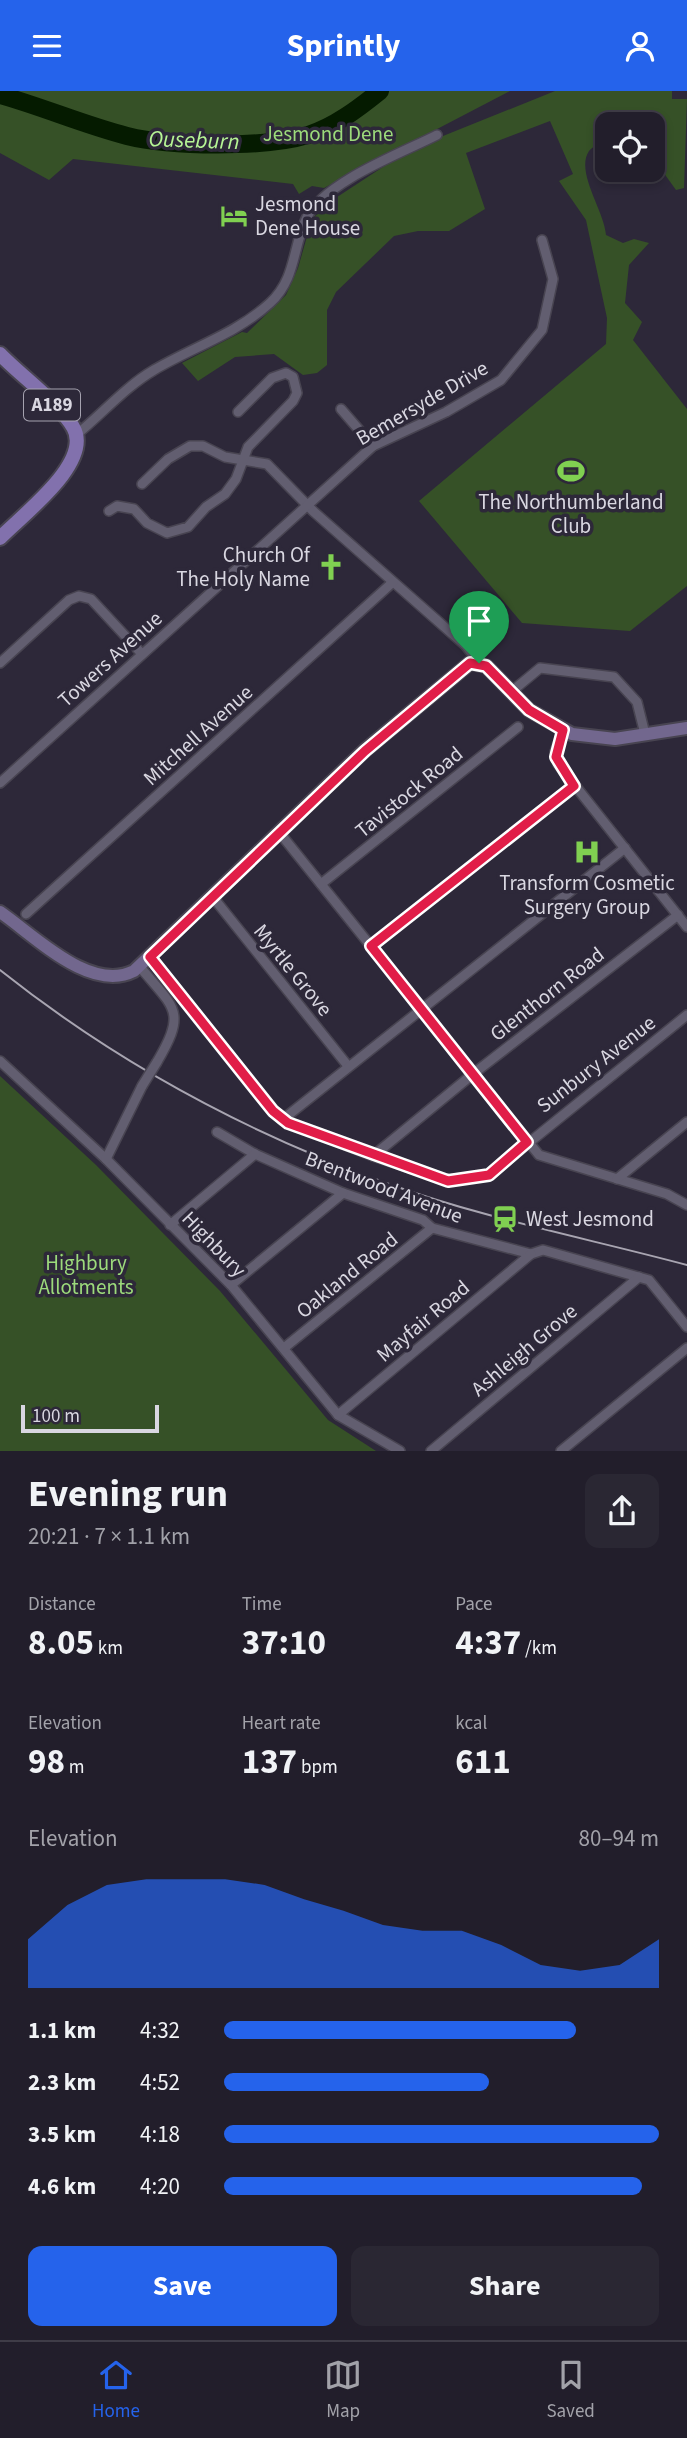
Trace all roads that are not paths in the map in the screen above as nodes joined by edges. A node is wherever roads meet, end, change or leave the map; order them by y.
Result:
1 (437, 135) dead end
2 (542, 240) dead end
3 (0, 354) edge
4 (341, 409) dead end
5 (238, 412) dead end
6 (76, 435) junction
7 (373, 446) junction
8 (243, 459) junction
9 (142, 484) dead end
10 (306, 505) junction
11 (109, 511) dead end
12 (0, 538) edge
13 (393, 582) junction
14 (142, 654) junction
15 (0, 663) edge
16 (479, 663) junction
17 (511, 692) junction
18 (518, 727) dead end
19 (687, 728) edge
20 (563, 730) junction
21 (645, 734) junction
22 (0, 783) edge
23 (574, 786) junction
24 (279, 832) junction
25 (625, 848) junction
26 (321, 884) junction
27 (212, 897) junction
28 (0, 912) edge
29 (26, 914) dead end
30 (678, 915) junction
31 (687, 927) edge
32 (371, 946) junction
33 (150, 957) junction
34 (139, 967) junction
35 (420, 1008) junction
36 (687, 1015) edge
37 (0, 1061) edge
38 (348, 1066) junction
39 (473, 1074) junction
40 (282, 1120) junction
41 (687, 1122) edge
42 (217, 1132) dead end
43 (527, 1142) junction
44 (255, 1154) junction
45 (373, 1156) junction
46 (106, 1159) junction
47 (617, 1179) junction
48 (343, 1193) junction
49 (687, 1205) edge
50 (170, 1225) junction
51 (432, 1228) junction
52 (531, 1254) junction
53 (639, 1277) junction
54 (231, 1285) junction
55 (687, 1327) edge
56 (285, 1348) junction
57 (687, 1348) edge
58 (338, 1415) junction
59 (400, 1451) edge
60 (431, 1451) edge
61 (561, 1451) edge

1 - 6 street
2 - 7 street, Bemersyde Drive
3 - 6 main road, A189
4 - 7 street
5 - 8 street
6 - 12 main road, A189
7 - 10 street, Bemersyde Drive
8 - 9 street
8 - 10 street
8 - 11 street
10 - 13 street
10 - 14 street, Towers Avenue
13 - 16 street
13 - 29 street, Mitchell Avenue
14 - 15 street
14 - 22 street, Towers Avenue
16 - 17 main road
16 - 24 main road
17 - 20 main road
17 - 21 street
18 - 26 street, Tavistock Road
19 - 21 main road
20 - 21 main road
20 - 23 street
23 - 25 street
23 - 32 street
24 - 26 street
24 - 27 main road
25 - 30 street
25 - 35 street
26 - 32 street
27 - 33 main road
27 - 38 street, Myrtle Grove
28 - 34 main road
30 - 31 street
30 - 39 street, Glenthorn Road
32 - 35 street
33 - 34 main road
33 - 40 street
34 - 46 street, bridge
35 - 38 street
35 - 39 street
36 - 43 street, Sunbury Avenue
37 - 46 street, Highbury
38 - 40 street
39 - 43 street
39 - 45 street, Glenthorn Road
40 - 45 street, Sunbury Avenue
41 - 47 street
42 - 44 street, Brentwood Avenue
43 - 45 street, Sunbury Avenue
43 - 47 street
44 - 48 street, Brentwood Avenue
44 - 50 street
46 - 50 street, Highbury
47 - 49 street
48 - 51 street, Brentwood Avenue
48 - 54 street
50 - 54 street, Highbury
51 - 52 street, Brentwood Avenue
51 - 56 street, Oakland Road
52 - 53 street, Brentwood Avenue
52 - 58 street, Mayfair Road
53 - 55 street, Brentwood Avenue
53 - 60 street, Ashleigh Grove
54 - 56 street, Highbury
56 - 58 street, Highbury
57 - 61 street
58 - 59 street, Highbury

